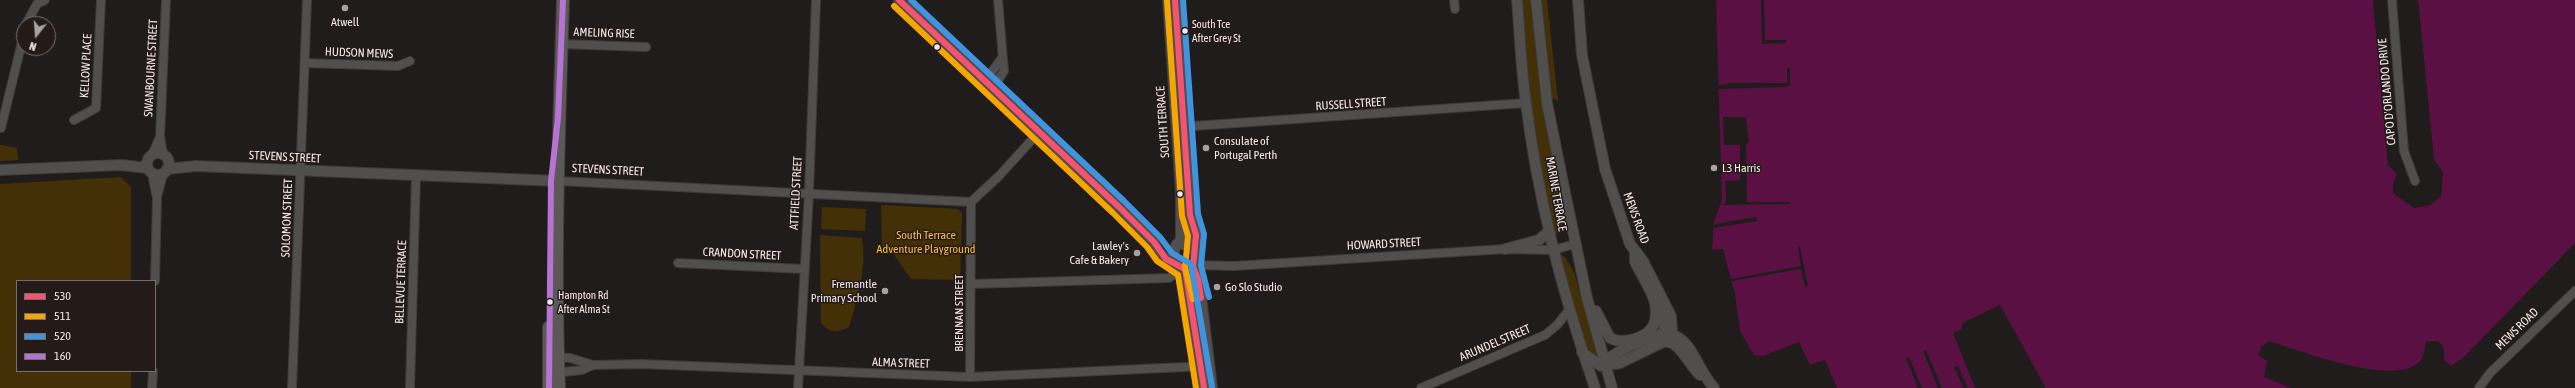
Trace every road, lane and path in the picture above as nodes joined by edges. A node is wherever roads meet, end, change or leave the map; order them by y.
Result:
1 (45, 0) edge
2 (101, 0) edge
3 (166, 0) edge
4 (307, 0) edge
5 (563, 0) edge
6 (816, 0) edge
7 (899, 0) edge
8 (998, 0) edge
9 (1168, 0) edge
10 (1175, 0) edge
11 (1517, 0) edge
12 (1536, 0) edge
13 (1578, 0) edge
14 (2392, 0) edge
15 (30, 16) edge
16 (562, 44) junction
17 (646, 47) dead end
18 (19, 56) edge
19 (1002, 58) junction
20 (410, 61) dead end
21 (305, 63) junction
22 (985, 81) junction
23 (993, 88) junction
24 (1526, 103) junction
25 (74, 120) dead end
26 (1180, 127) junction
27 (1, 128) dead end
28 (1039, 132) junction
29 (160, 137) junction
30 (165, 156) junction
31 (150, 164) junction
32 (196, 166) junction
33 (0, 170) edge
34 (301, 170) junction
35 (165, 172) junction
36 (416, 176) junction
37 (555, 181) junction
38 (2415, 181) dead end
39 (809, 193) junction
40 (157, 197) junction
41 (971, 202) junction
42 (1549, 231) junction
43 (1154, 242) junction
44 (1575, 244) junction
45 (1177, 245) junction
46 (1505, 249) junction
47 (1553, 250) junction
48 (1196, 253) junction
49 (1634, 253) junction
50 (678, 263) dead end
51 (1186, 267) junction
52 (804, 269) junction
53 (155, 280) edge
54 (972, 284) junction
55 (2575, 291) edge
56 (1587, 298) junction
57 (1655, 303) junction
58 (1570, 309) junction
59 (1638, 337) junction
60 (1671, 339) junction
61 (1582, 352) junction
62 (553, 357) junction
63 (1620, 362) junction
64 (1605, 363) junction
65 (593, 365) junction
66 (1205, 366) junction
67 (153, 372) edge
68 (799, 372) junction
69 (554, 373) junction
70 (970, 377) junction
71 (1711, 385) edge
72 (1611, 386) edge
73 (152, 388) edge
74 (292, 388) edge
75 (410, 388) edge
76 (549, 388) edge
77 (559, 388) edge
78 (798, 388) edge
79 (1204, 388) edge
80 (1212, 388) edge
81 (1420, 388) edge
82 (1595, 388) edge
83 (1600, 388) edge
84 (2479, 388) edge

1 - 15 street
2 - 25 street, KELLOW PLACE
3 - 29 street, SWANBOURNE STREET
4 - 21 street, SOLOMON STREET
5 - 16 main road
6 - 39 street, ATTFIELD STREET
7 - 22 street
8 - 19 street
9 - 26 street, SOUTH TERRACE
10 - 26 street, SOUTH TERRACE
11 - 24 street, MARINE TERRACE
12 - 44 street, MARINE TERRACE
13 - 49 street, MEWS ROAD
14 - 38 street, CAPO D'ORLANDO DRIVE
16 - 17 street, AMELING RISE
16 - 37 main road
18 - 27 street
19 - 22 street
19 - 23 street
20 - 21 street, HUDSON MEWS
21 - 34 street, SOLOMON STREET
22 - 23 street
23 - 28 street
24 - 26 street, RUSSELL STREET
24 - 42 street, MARINE TERRACE
26 - 45 street, SOUTH TERRACE
26 - 48 street, SOUTH TERRACE
28 - 41 street
28 - 43 street
29 - 30 street, SWANBOURNE STREET
29 - 31 street, SWANBOURNE STREET
30 - 31 street, STEVENS STREET
30 - 32 street, STEVENS STREET
30 - 35 street
31 - 33 street, STEVENS STREET
31 - 35 street, STEVENS STREET
31 - 40 street
32 - 34 street, STEVENS STREET
32 - 35 street, STEVENS STREET
34 - 36 street, STEVENS STREET
34 - 74 street, SOLOMON STREET
35 - 40 street
36 - 37 street, STEVENS STREET
36 - 75 street, BELLEVUE TERRACE
37 - 39 street, STEVENS STREET
37 - 62 main road
39 - 41 street, STEVENS STREET
39 - 52 street, ATTFIELD STREET
40 - 53 street
41 - 54 street, BRENNAN STREET
42 - 46 street
42 - 47 street, MARINE TERRACE
43 - 45 street
43 - 51 street
44 - 47 street, HOWARD STREET
44 - 56 street, MARINE TERRACE
45 - 48 street
45 - 51 street, SOUTH TERRACE
46 - 47 street, HOWARD STREET
46 - 51 street, HOWARD STREET
47 - 58 street, MARINE TERRACE
48 - 51 street, SOUTH TERRACE
49 - 57 street
49 - 60 street, MEWS ROAD
50 - 52 street, CRANDON STREET
51 - 54 street
51 - 66 street
52 - 68 street, ATTFIELD STREET
54 - 70 street, BRENNAN STREET
55 - 84 street, MEWS ROAD
56 - 59 street
56 - 64 street, MARINE TERRACE
57 - 59 street
57 - 60 street
58 - 61 street, MARINE TERRACE
58 - 81 street, ARUNDEL STREET
59 - 64 street
60 - 63 street
60 - 64 street
60 - 71 street
61 - 64 street
61 - 82 street, MARINE TERRACE
62 - 65 street, ALMA STREET
62 - 69 main road
63 - 64 street
63 - 72 street
64 - 72 street, MARINE TERRACE
64 - 83 street
65 - 68 street, ALMA STREET
65 - 69 street, ALMA STREET
66 - 70 street, ALMA STREET
66 - 79 street
66 - 80 street
67 - 73 street
68 - 70 street, ALMA STREET
68 - 78 street, ATTFIELD STREET
69 - 76 main road
69 - 77 main road

